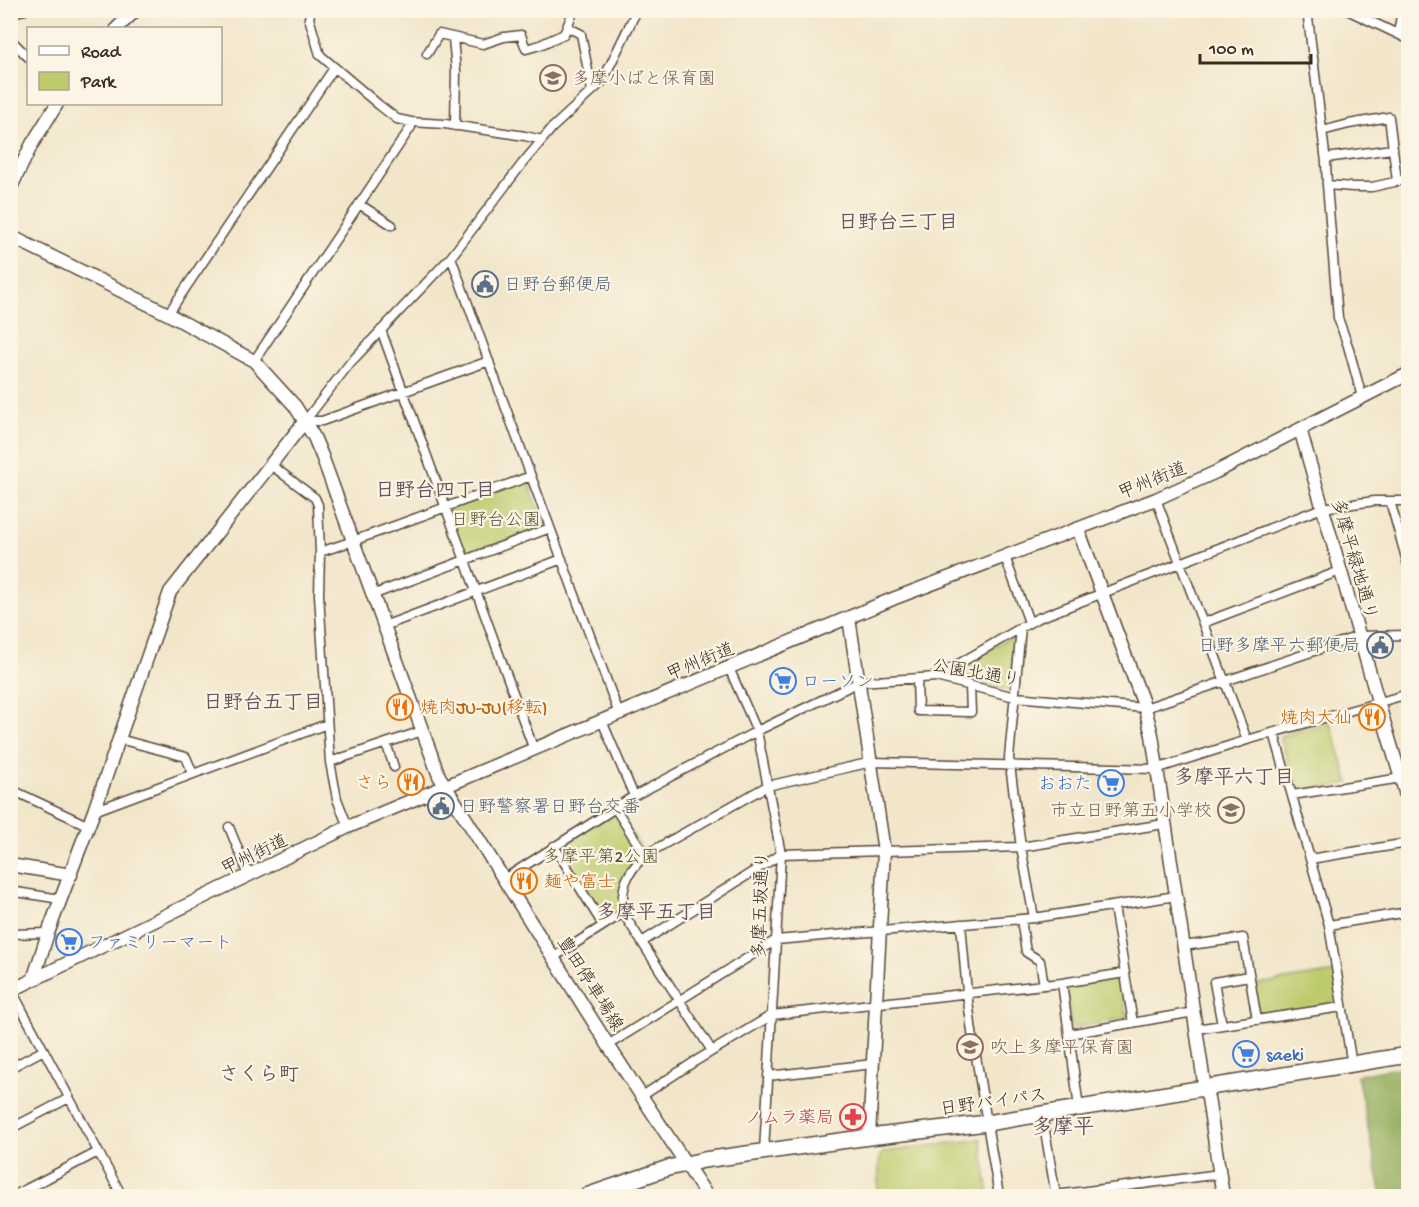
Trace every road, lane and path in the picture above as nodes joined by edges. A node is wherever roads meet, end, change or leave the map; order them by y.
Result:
1 (25, 10) edge
2 (136, 10) edge
3 (301, 10) edge
4 (574, 10) edge
5 (636, 10) edge
6 (1307, 10) edge
7 (1347, 10) edge
8 (1402, 10) edge
9 (10, 13) edge
10 (310, 14) edge
11 (1366, 14) edge
12 (118, 27) edge
13 (567, 27) junction
14 (1398, 34) junction
15 (453, 38) junction
16 (10, 39) edge
17 (1408, 39) edge
18 (427, 54) dead end
19 (27, 56) edge
20 (334, 68) junction
21 (592, 91) junction
22 (56, 105) edge
23 (411, 122) junction
24 (455, 126) junction
25 (1322, 131) junction
26 (542, 140) junction
27 (1392, 149) junction
28 (1326, 158) junction
29 (1408, 179) edge
30 (1397, 181) junction
31 (1327, 185) junction
32 (10, 189) edge
33 (359, 204) junction
34 (392, 225) dead end
35 (10, 237) edge
36 (452, 257) junction
37 (168, 314) junction
38 (381, 330) junction
39 (254, 361) junction
40 (489, 361) junction
41 (1408, 374) edge
42 (403, 392) junction
43 (1362, 398) junction
44 (305, 421) junction
45 (1300, 429) junction
46 (272, 465) junction
47 (531, 476) junction
48 (1156, 499) junction
49 (1390, 501) junction
50 (1408, 501) edge
51 (445, 507) junction
52 (1322, 508) junction
53 (550, 528) junction
54 (1078, 529) junction
55 (353, 541) junction
56 (320, 552) junction
57 (1005, 557) junction
58 (562, 559) junction
59 (464, 560) junction
60 (1181, 564) junction
61 (1408, 565) edge
62 (1340, 571) junction
63 (476, 591) junction
64 (1102, 593) junction
65 (372, 595) junction
66 (849, 618) junction
67 (1203, 623) junction
68 (1025, 624) junction
69 (384, 626) junction
70 (1408, 635) edge
71 (1359, 636) junction
72 (729, 668) junction
73 (936, 678) junction
74 (917, 679) junction
75 (1225, 681) junction
76 (859, 682) junction
77 (970, 686) junction
78 (1408, 694) edge
79 (1015, 697) junction
80 (1378, 703) junction
81 (1145, 708) junction
82 (620, 714) junction
83 (602, 721) junction
84 (327, 724) junction
85 (422, 731) junction
86 (757, 731) junction
87 (1274, 733) junction
88 (118, 739) junction
89 (1247, 740) junction
90 (386, 743) junction
91 (534, 750) junction
92 (330, 762) junction
93 (872, 762) junction
94 (1009, 764) junction
95 (394, 767) dead end
96 (1156, 769) junction
97 (193, 774) junction
98 (1405, 777) edge
99 (768, 786) junction
100 (446, 787) junction
101 (10, 789) edge
102 (1292, 795) junction
103 (634, 796) junction
104 (1408, 802) edge
105 (615, 808) junction
106 (94, 811) junction
107 (1164, 824) junction
108 (88, 826) junction
109 (229, 827) dead end
110 (348, 827) junction
111 (1408, 843) edge
112 (554, 846) junction
113 (1021, 847) junction
114 (884, 851) junction
115 (781, 854) junction
116 (645, 855) junction
117 (1310, 859) junction
118 (10, 865) edge
119 (71, 875) junction
120 (249, 876) junction
121 (504, 879) junction
122 (10, 891) edge
123 (1176, 896) junction
124 (60, 899) junction
125 (1114, 906) junction
126 (1408, 912) edge
127 (623, 913) junction
128 (1034, 918) junction
129 (1021, 919) junction
130 (961, 924) junction
131 (603, 925) junction
132 (1329, 925) junction
133 (881, 932) junction
134 (48, 933) junction
135 (10, 934) edge
136 (776, 940) junction
137 (642, 942) junction
138 (1183, 946) junction
139 (554, 957) junction
140 (1125, 973) junction
141 (1250, 976) junction
142 (33, 980) junction
143 (1062, 983) junction
144 (1044, 985) junction
145 (11, 991) edge
146 (967, 993) junction
147 (679, 1001) junction
148 (877, 1003) junction
149 (1342, 1007) junction
150 (1194, 1012) junction
151 (772, 1015) junction
152 (1257, 1020) junction
153 (1133, 1023) junction
154 (1222, 1025) junction
155 (1196, 1029) junction
156 (1069, 1034) junction
157 (608, 1045) junction
158 (44, 1050) junction
159 (712, 1051) junction
160 (1408, 1055) edge
161 (873, 1064) junction
162 (1352, 1065) junction
163 (10, 1068) edge
164 (768, 1076) junction
165 (1205, 1089) junction
166 (642, 1096) junction
167 (69, 1098) junction
168 (1079, 1108) junction
169 (1042, 1113) junction
170 (987, 1123) junction
171 (10, 1130) edge
172 (869, 1137) junction
173 (764, 1151) junction
174 (98, 1152) junction
175 (686, 1163) junction
176 (1220, 1174) junction
177 (618, 1191) edge
178 (1056, 1196) edge
179 (14, 1197) edge
180 (122, 1197) edge
181 (586, 1197) edge
182 (707, 1197) edge
183 (999, 1197) edge
184 (1223, 1197) edge

1 - 9 street
2 - 12 street
3 - 10 street
4 - 13 street
5 - 21 street
6 - 25 street
7 - 11 street
8 - 14 street
10 - 20 street
11 - 14 street
13 - 15 street
13 - 21 street
14 - 17 street
15 - 18 street
15 - 24 street
16 - 19 street
20 - 23 street
20 - 37 street
21 - 26 street
22 - 32 street
23 - 24 street
23 - 33 street
24 - 26 street
25 - 27 street
25 - 28 street
26 - 36 street
27 - 28 street
27 - 30 street
28 - 31 street
29 - 30 street
30 - 31 street
31 - 43 street
33 - 34 street
33 - 39 street
35 - 37 street, 豊田停車場線
36 - 38 street
36 - 40 street
37 - 39 street, 豊田停車場線
38 - 42 street
38 - 44 street
39 - 44 street, 豊田停車場線
40 - 42 street
40 - 47 street
41 - 43 street, 甲州街道
42 - 44 street
42 - 51 street
43 - 45 street, 甲州街道
44 - 46 street
44 - 55 street, 豊田停車場線
45 - 48 street, 甲州街道
45 - 52 street, 多摩平緑地通り
46 - 56 street
46 - 88 street
47 - 51 street
47 - 53 street
48 - 54 street, 甲州街道
48 - 60 street
49 - 50 street
49 - 52 street
49 - 61 street
51 - 55 street
51 - 59 street
52 - 60 street
52 - 62 street, 多摩平緑地通り
53 - 58 street
53 - 59 street
54 - 57 street, 甲州街道
54 - 64 street
55 - 56 street
55 - 65 street, 豊田停車場線
56 - 84 street
57 - 66 street, 甲州街道
57 - 68 street
58 - 63 street
58 - 82 street
59 - 63 street
59 - 65 street
60 - 64 street
60 - 67 street
62 - 67 street
62 - 71 street, 多摩平緑地通り
63 - 69 street
63 - 91 street
64 - 68 street
64 - 81 street
65 - 69 street, 豊田停車場線
66 - 72 street, 甲州街道
66 - 76 street
67 - 75 street
68 - 73 street
68 - 79 street
69 - 85 street, 豊田停車場線
70 - 71 street, 公園北通り
71 - 75 street, 公園北通り
71 - 80 street, 多摩平緑地通り
72 - 82 street, 甲州街道
72 - 86 street, 多摩五坂通り
73 - 74 street, 公園北通り
73 - 77 street, 公園北通り
74 - 76 street, 公園北通り
74 - 77 street
75 - 81 street, 公園北通り
75 - 89 street
76 - 86 street, 公園北通り
76 - 93 street
77 - 79 street, 公園北通り
78 - 80 street
79 - 81 street, 公園北通り
79 - 94 street
80 - 87 street
80 - 98 street, 多摩平緑地通り
81 - 96 street
82 - 83 street, 甲州街道
83 - 91 street, 甲州街道
83 - 103 street
84 - 92 street
84 - 97 street
85 - 90 street
85 - 100 street, 豊田停車場線
86 - 99 street, 多摩五坂通り
86 - 103 street, 公園北通り
87 - 89 street
87 - 102 street
88 - 97 street
88 - 106 street
89 - 96 street
90 - 92 street
90 - 95 street
91 - 100 street, 甲州街道
92 - 110 street
93 - 94 street
93 - 99 street
93 - 114 street
94 - 96 street
94 - 113 street
96 - 107 street
97 - 106 street
98 - 102 street
98 - 104 street, 多摩平緑地通り
99 - 115 street, 多摩五坂通り
99 - 116 street
100 - 110 street, 甲州街道
100 - 121 street, 豊田停車場線
101 - 108 street
102 - 117 street
103 - 105 street, 公園北通り
105 - 112 street, 公園北通り
105 - 116 street
106 - 108 street
107 - 113 street
107 - 123 street
108 - 119 street
109 - 120 street
110 - 120 street, 甲州街道
111 - 117 street
112 - 121 street, 公園北通り
112 - 131 street
113 - 114 street
113 - 128 street
114 - 115 street
114 - 133 street
115 - 136 street, 多摩五坂通り
115 - 137 street
116 - 127 street
117 - 132 street
118 - 119 street
119 - 124 street
120 - 142 street, 甲州街道
121 - 139 street, 豊田停車場線
122 - 124 street
123 - 125 street
123 - 138 street
124 - 134 street
125 - 128 street
125 - 140 street
126 - 132 street
127 - 131 street
127 - 137 street
128 - 129 street
129 - 130 street
129 - 144 street
130 - 133 street
130 - 146 street
131 - 139 street
132 - 149 street
133 - 136 street
133 - 148 street
134 - 135 street
134 - 142 street
136 - 147 street
136 - 151 street, 多摩五坂通り
137 - 147 street
138 - 141 street
138 - 150 street
139 - 157 street, 豊田停車場線
140 - 143 street
140 - 153 street
141 - 152 street
141 - 154 street
142 - 145 street, 甲州街道
143 - 144 street
143 - 156 street
144 - 146 street
145 - 158 street
146 - 148 street
146 - 170 street
147 - 157 street
147 - 159 street
148 - 151 street
148 - 161 street
149 - 152 street
149 - 162 street
150 - 153 street
150 - 155 street
151 - 159 street
151 - 164 street, 多摩五坂通り
152 - 154 street
153 - 156 street
154 - 155 street
155 - 165 street
156 - 168 street
157 - 166 street, 豊田停車場線
158 - 163 street
158 - 167 street
159 - 166 street
160 - 162 highway, 日野バイパス
161 - 164 street
161 - 172 street
162 - 165 highway, 日野バイパス
164 - 173 street, 多摩五坂通り
165 - 168 highway, 日野バイパス
165 - 176 street
166 - 175 street, 豊田停車場線
167 - 171 street
167 - 174 street
168 - 169 highway, 日野バイパス
169 - 170 highway, 日野バイパス
169 - 178 street
170 - 172 highway, 日野バイパス
170 - 183 street
172 - 173 highway, 日野バイパス
173 - 175 highway, 日野バイパス
174 - 179 street
174 - 180 street
175 - 177 highway, 日野バイパス
175 - 182 street, 豊田停車場線
176 - 178 street
176 - 184 street
177 - 181 highway, 日野バイパス

